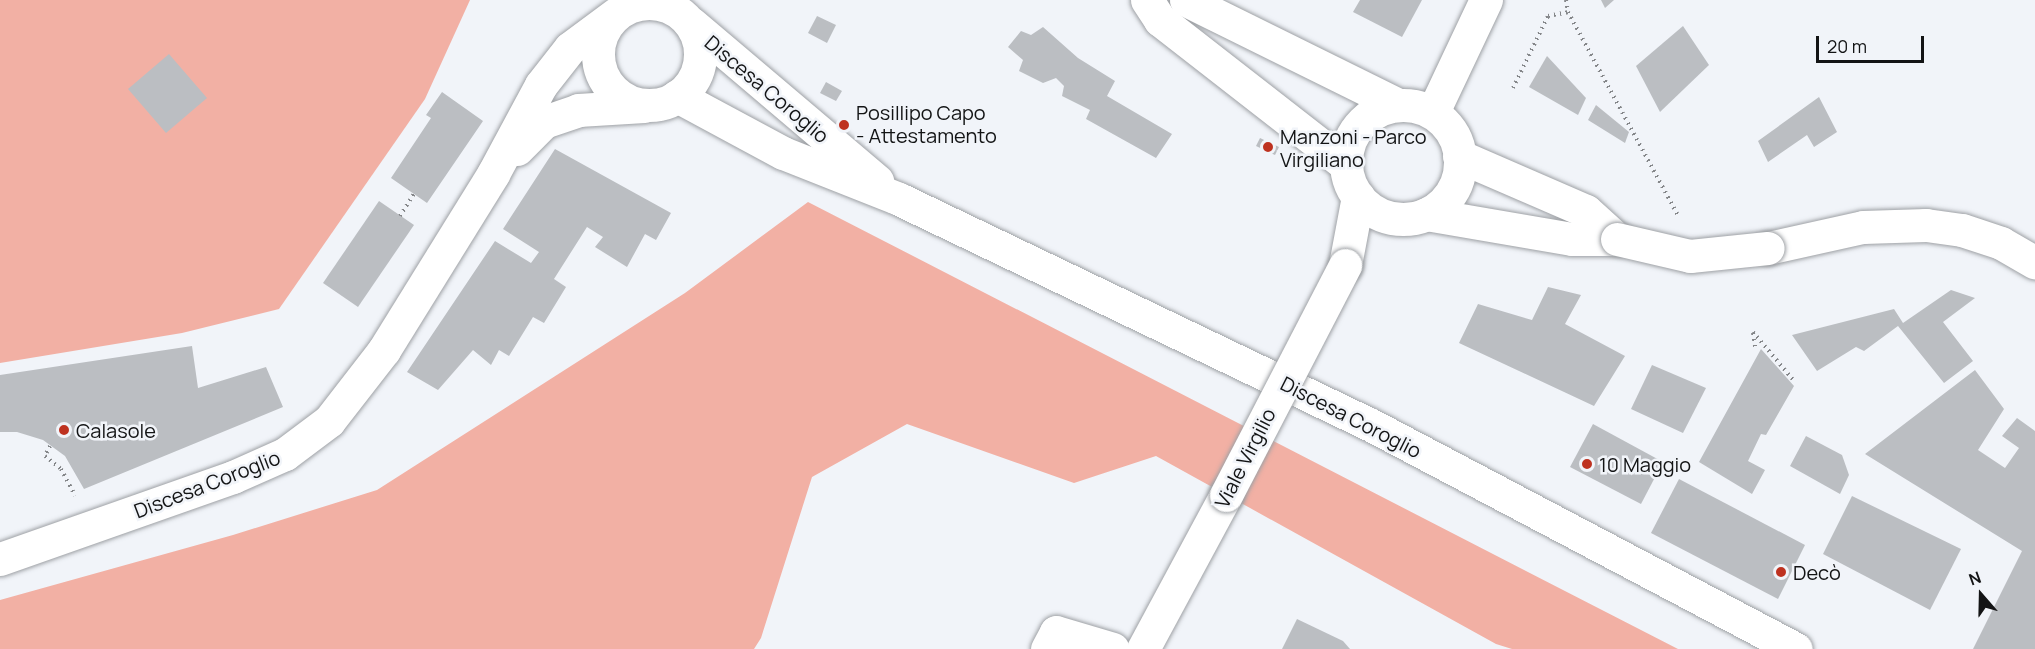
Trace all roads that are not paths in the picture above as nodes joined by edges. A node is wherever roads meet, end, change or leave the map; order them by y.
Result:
1 (1147, 0) edge
2 (1186, 0) edge
3 (1486, 0) edge
4 (616, 14) junction
5 (691, 23) junction
6 (678, 96) junction
7 (646, 105) junction
8 (1398, 105) junction
9 (1433, 112) junction
10 (1459, 156) junction
11 (1346, 165) junction
12 (493, 174) junction
13 (1358, 196) junction
14 (899, 199) junction
15 (1426, 214) junction
16 (1392, 218) junction
17 (1617, 239) junction
18 (2035, 263) edge
19 (1344, 265) junction
20 (0, 559) edge
21 (1047, 649) edge
22 (1113, 649) edge
23 (1143, 649) edge
24 (1795, 649) edge

1 - 11 street
2 - 8 street
3 - 9 street
4 - 5 street
4 - 7 street
4 - 12 street, Discesa Coroglio
5 - 6 street
5 - 14 street, Discesa Coroglio
6 - 7 street
6 - 14 street, Discesa Coroglio
7 - 12 street, Discesa Coroglio
8 - 9 street
8 - 11 street
9 - 10 street
10 - 15 street
10 - 17 street
11 - 13 street
12 - 20 street, Discesa Coroglio
13 - 16 street
13 - 19 street, Viale Virgilio
14 - 24 street, Discesa Coroglio
15 - 16 street
15 - 17 street
16 - 19 street, Viale Virgilio
17 - 18 street, bridge
19 - 23 street, Viale Virgilio, bridge
21 - 22 street

